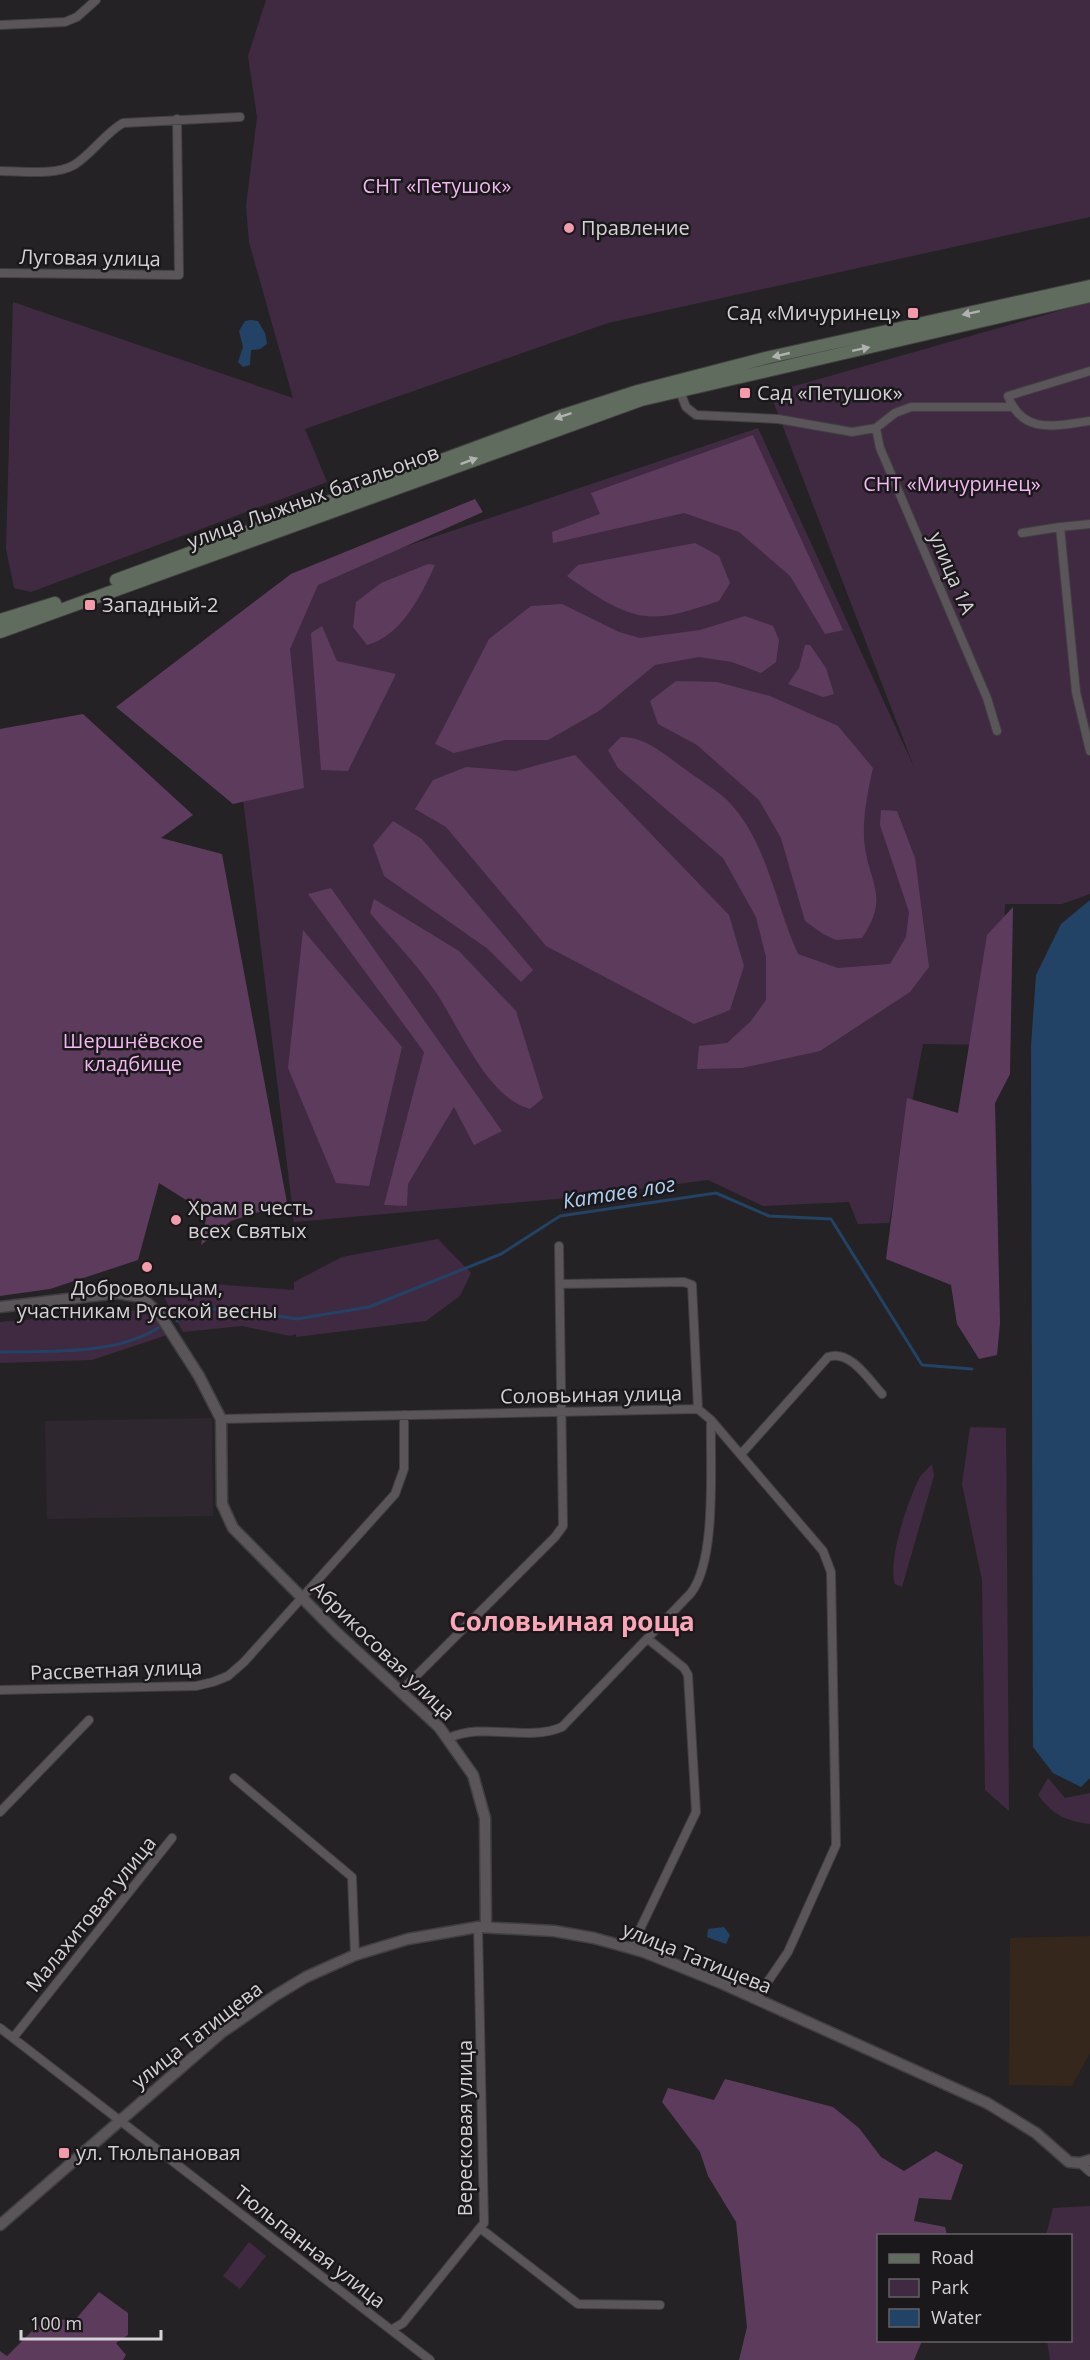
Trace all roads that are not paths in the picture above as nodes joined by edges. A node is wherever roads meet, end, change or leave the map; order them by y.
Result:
1 (96, 0) edge
2 (0, 25) edge
3 (240, 117) dead end
4 (177, 120) junction
5 (0, 171) edge
6 (0, 273) edge
7 (1090, 286) edge
8 (1090, 296) edge
9 (1090, 371) edge
10 (679, 389) junction
11 (640, 395) junction
12 (1012, 408) junction
13 (1090, 421) edge
14 (876, 428) junction
15 (1090, 524) edge
16 (1060, 527) junction
17 (1022, 533) dead end
18 (1, 623) edge
19 (997, 731) dead end
20 (1090, 751) edge
21 (560, 1246) dead end
22 (560, 1284) junction
23 (0, 1307) edge
24 (882, 1394) dead end
25 (698, 1409) junction
26 (563, 1413) junction
27 (404, 1415) junction
28 (221, 1419) junction
29 (711, 1420) junction
30 (742, 1453) junction
31 (300, 1597) junction
32 (648, 1639) junction
33 (0, 1690) edge
34 (401, 1691) junction
35 (89, 1720) dead end
36 (449, 1738) junction
37 (234, 1778) dead end
38 (0, 1812) edge
39 (172, 1838) dead end
40 (482, 1927) junction
41 (631, 1948) junction
42 (356, 1955) junction
43 (756, 1999) junction
44 (0, 2028) edge
45 (13, 2038) junction
46 (119, 2121) junction
47 (1085, 2162) edge
48 (1090, 2172) edge
49 (0, 2225) edge
50 (480, 2228) junction
51 (660, 2306) dead end
52 (391, 2330) junction
53 (430, 2360) edge

1 - 2 street
3 - 4 street
4 - 5 street
4 - 6 street, Луговая улица
7 -> 11 main road
10 -> 8 main road
9 - 12 street
10 - 11 main road
10 - 14 street
11 - 18 main road, улица Лыжных батальонов
12 - 13 street
12 - 14 street
14 - 19 street, улица 1А
15 - 16 street
16 - 17 street
16 - 20 street
21 - 22 street
22 - 25 street
22 - 26 street
23 - 28 street
24 - 30 street
25 - 26 street, Соловьиная улица
25 - 29 street, Соловьиная улица
26 - 27 street, Соловьиная улица
26 - 34 street
27 - 28 street, Соловьиная улица
27 - 31 street, Рассветная улица
28 - 31 street, Абрикосовая улица
29 - 30 street, Соловьиная улица
29 - 32 street
30 - 43 street, Соловьиная улица
31 - 33 street, Рассветная улица
31 - 34 street, Абрикосовая улица
32 - 36 street
32 - 41 street
34 - 36 street, Абрикосовая улица
35 - 38 street
36 - 40 street, Абрикосовая улица
37 - 42 street
39 - 45 street, Малахитовая улица
40 - 41 street, улица Татищева
40 - 42 street, улица Татищева
40 - 50 street, Вересковая улица
41 - 43 street, улица Татищева
42 - 46 street, улица Татищева
43 - 47 street, улица Татищева
44 - 45 street, Тюльпанная улица
45 - 46 street, Тюльпанная улица
46 - 49 street, улица Татищева
46 - 52 street, Тюльпанная улица
47 - 48 street
50 - 51 street
50 - 52 street, Вересковая улица
52 - 53 street, Тюльпанная улица

